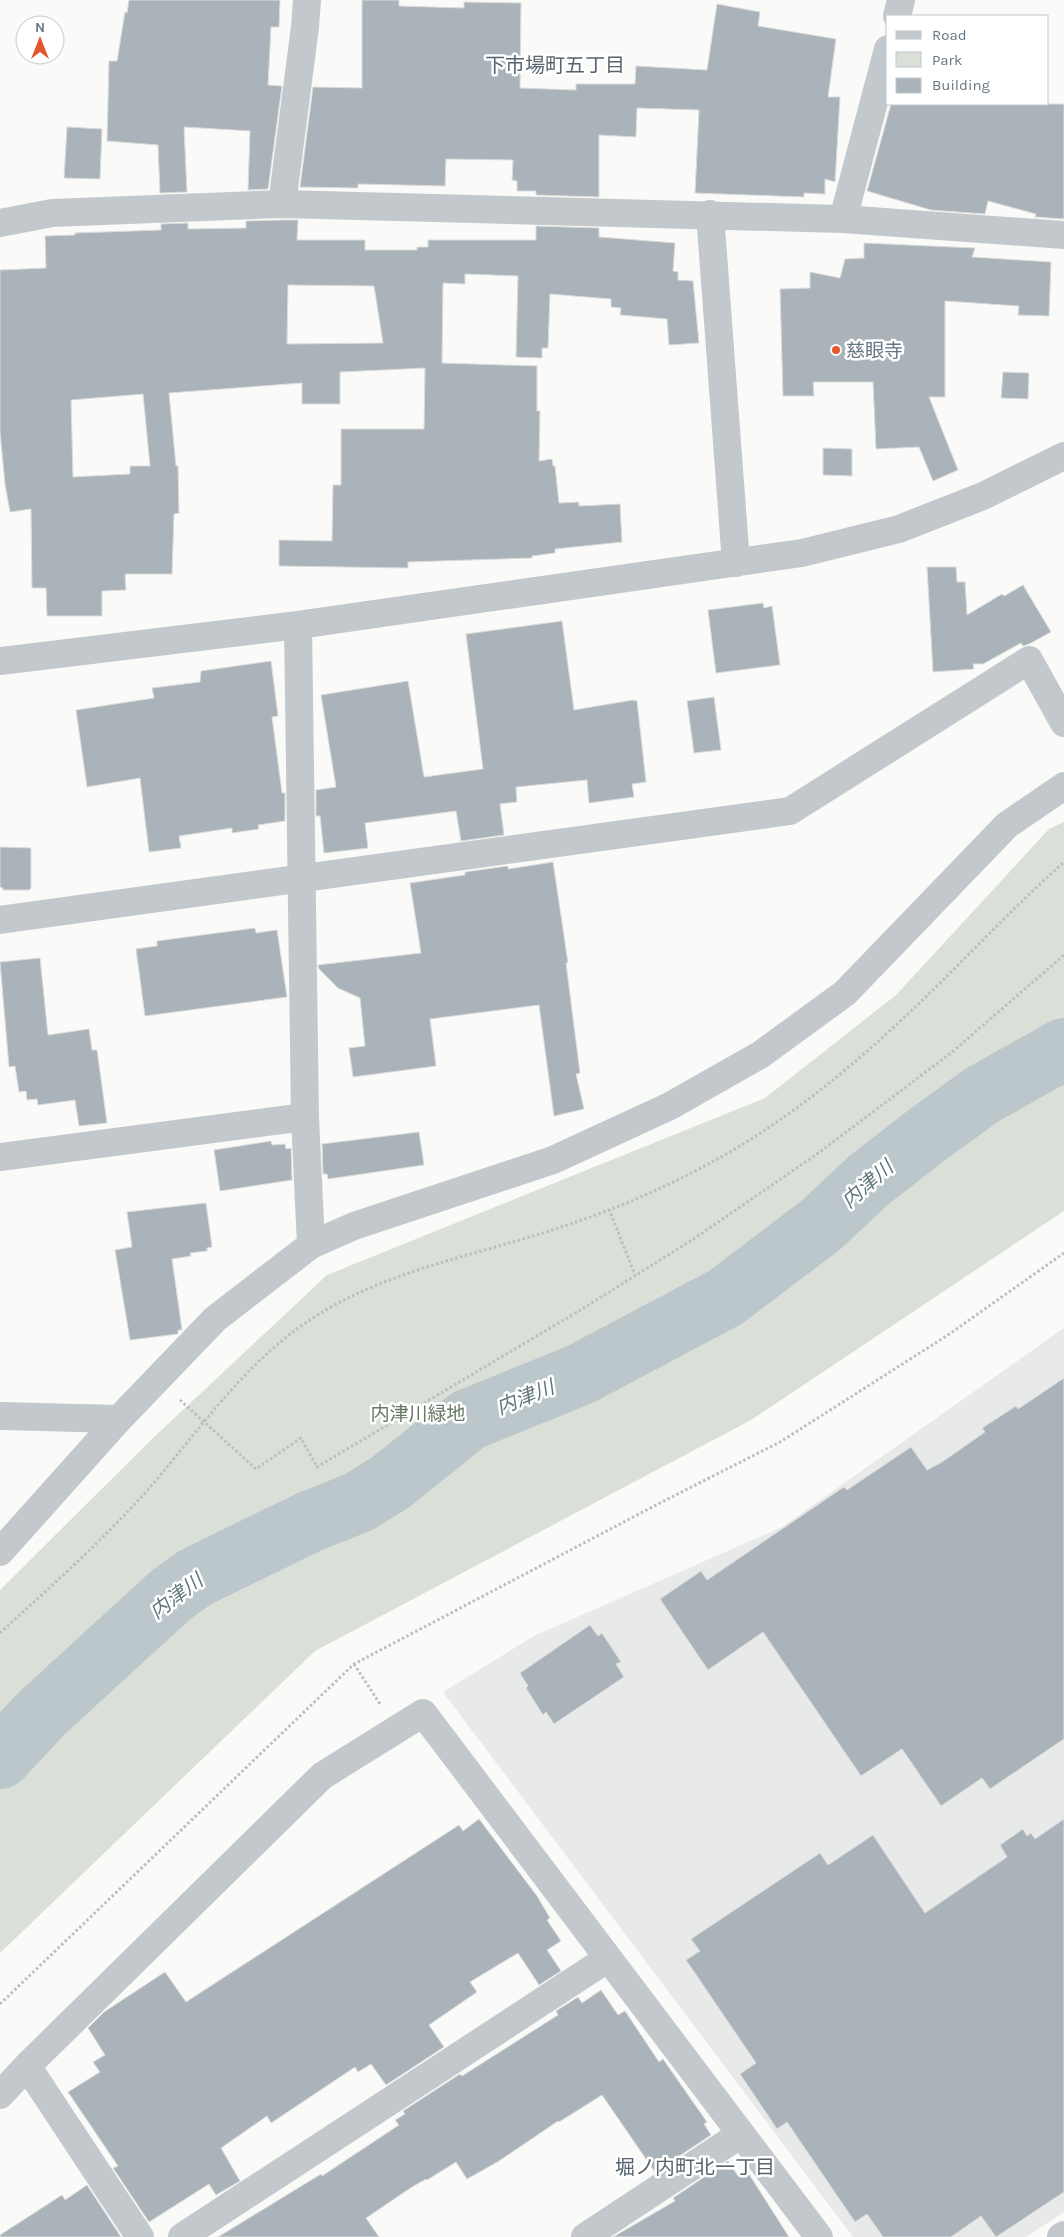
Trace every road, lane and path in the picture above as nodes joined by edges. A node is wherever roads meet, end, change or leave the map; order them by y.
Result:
1 (307, 0) edge
2 (901, 0) edge
3 (896, 15) edge
4 (886, 57) edge
5 (282, 204) junction
6 (710, 214) junction
7 (843, 218) junction
8 (0, 223) edge
9 (1064, 235) edge
10 (1064, 456) edge
11 (736, 563) junction
12 (298, 625) junction
13 (0, 661) edge
14 (1064, 723) edge
15 (1064, 786) edge
16 (1064, 862) edge
17 (303, 879) junction
18 (0, 920) edge
19 (1064, 955) edge
20 (305, 1117) junction
21 (0, 1157) edge
22 (609, 1209) junction
23 (311, 1245) junction
24 (1064, 1253) edge
25 (635, 1275) junction
26 (0, 1416) edge
27 (119, 1418) junction
28 (204, 1421) junction
29 (0, 1552) edge
30 (0, 1633) edge
31 (354, 1664) junction
32 (397, 1730) junction
33 (607, 1959) junction
34 (0, 2004) edge
35 (28, 2066) junction
36 (0, 2095) edge
37 (741, 2134) junction
38 (1064, 2235) edge
39 (140, 2237) edge
40 (182, 2237) edge
41 (585, 2237) edge
42 (818, 2237) edge
43 (1061, 2237) edge

1 - 5 street
2 - 3 street
4 - 7 street
5 - 6 street
5 - 8 street
6 - 7 street
6 - 11 street
7 - 9 street
10 - 11 street
11 - 12 street
12 - 13 street
12 - 17 street
14 - 17 street
15 - 23 street
16 - 22 path
17 - 18 street
17 - 20 street
19 - 25 path
20 - 21 street
20 - 23 street
22 - 25 path
22 - 28 path
23 - 27 street
24 - 31 path
25 - 28 path
26 - 27 street
27 - 29 street
28 - 30 path
31 - 32 path
31 - 34 path
32 - 33 street
32 - 35 street
33 - 37 street
33 - 40 street
35 - 36 street
35 - 39 street
37 - 41 street
37 - 42 street
38 - 43 street

